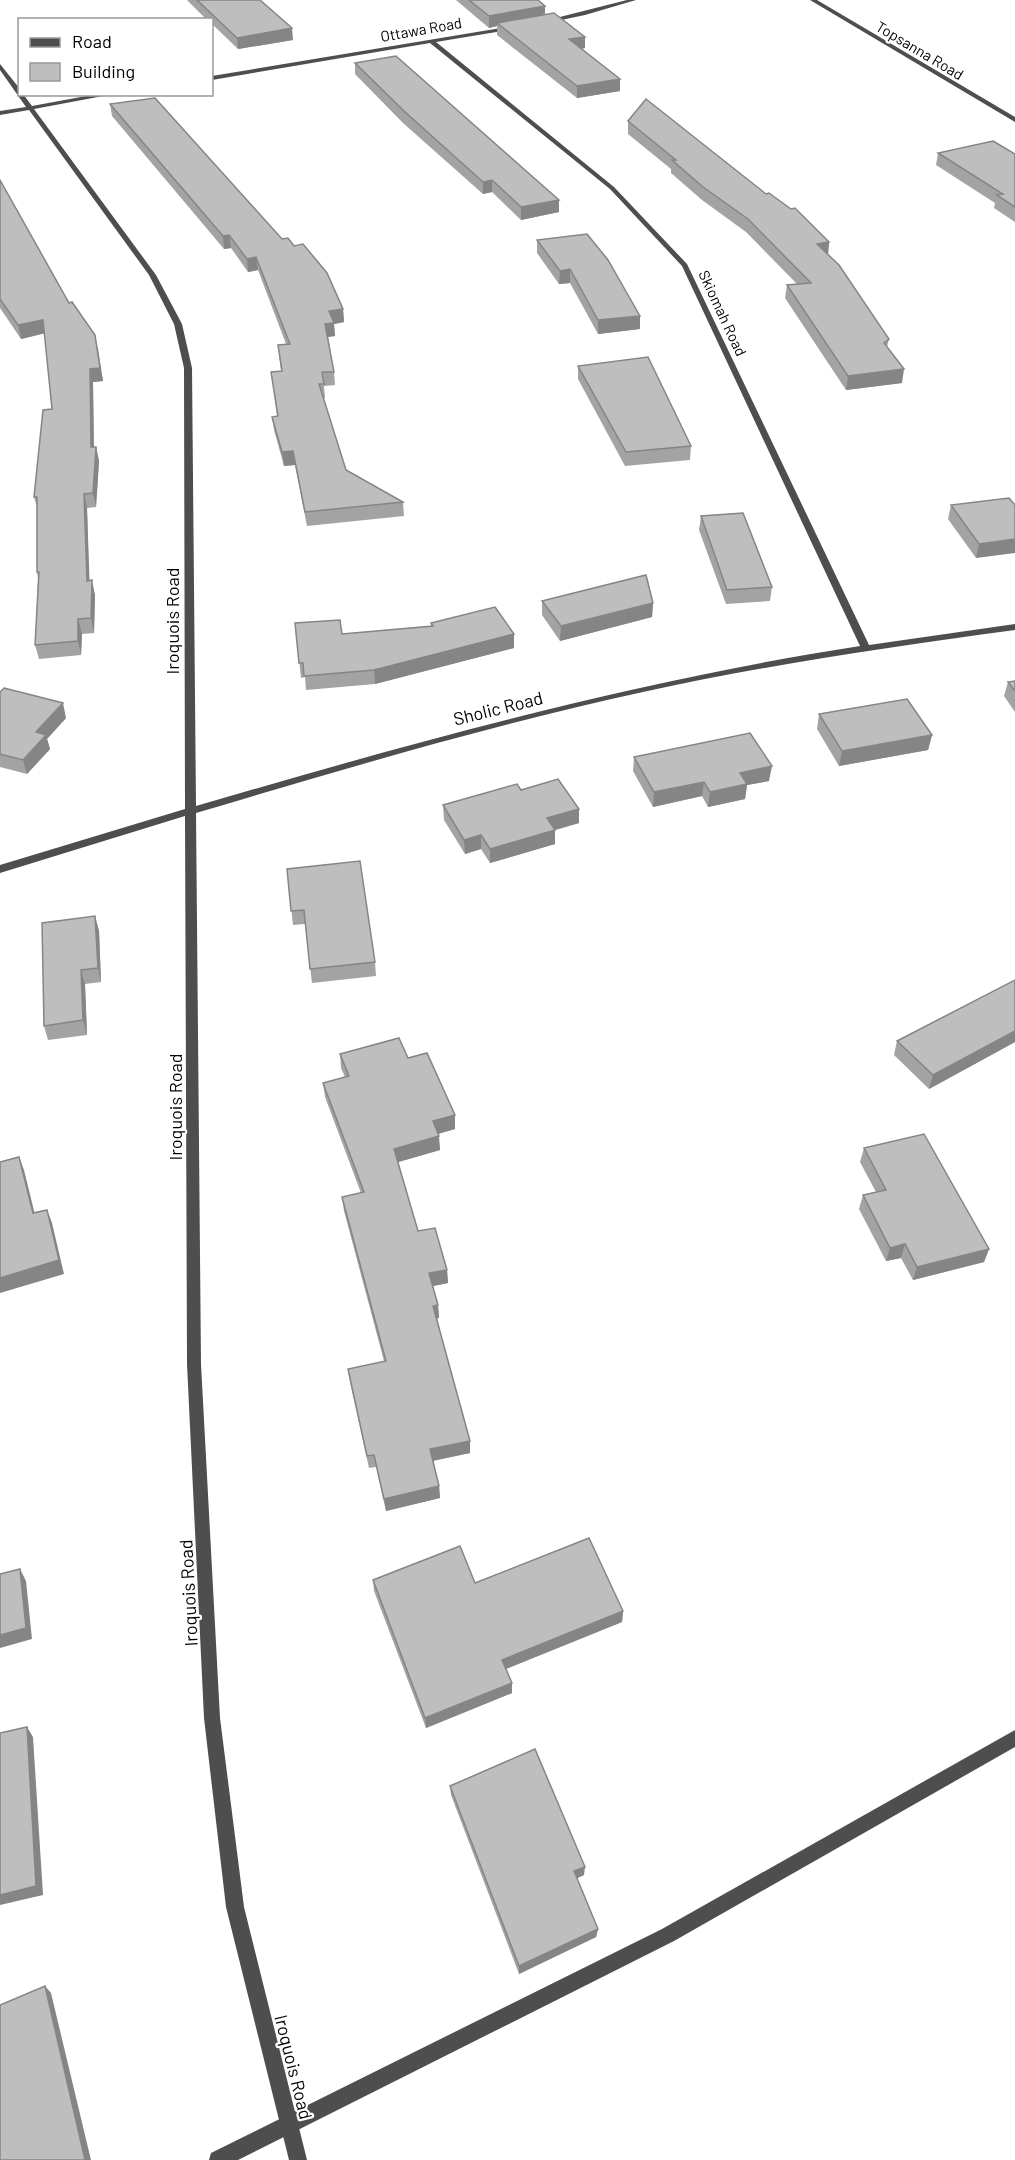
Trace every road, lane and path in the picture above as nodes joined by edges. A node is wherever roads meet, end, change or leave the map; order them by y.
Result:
1 (633, 0) edge
2 (813, 0) edge
3 (536, 24) edge
4 (525, 26) edge
5 (431, 42) junction
6 (0, 66) edge
7 (213, 78) edge
8 (18, 91) edge
9 (21, 96) edge
10 (99, 96) edge
11 (30, 108) junction
12 (0, 113) edge
13 (1015, 120) edge
14 (1015, 627) edge
15 (865, 647) junction
16 (192, 811) junction
17 (0, 869) edge
18 (1015, 1738) edge
19 (289, 2123) junction
20 (218, 2160) edge
21 (298, 2160) edge

1 - 3 street
2 - 13 street, Topsanna Road
4 - 5 street, Ottawa Road
5 - 7 street, Ottawa Road
5 - 15 street, Skiomah Road
6 - 8 street, Iroquois Road
9 - 11 street, Iroquois Road
10 - 11 street
11 - 12 street
11 - 16 street, Iroquois Road
14 - 15 street, Sholic Road
15 - 16 street, Sholic Road
16 - 17 street, Sholic Road
16 - 19 street, Iroquois Road
18 - 19 street
19 - 20 street
19 - 21 street, Iroquois Road

